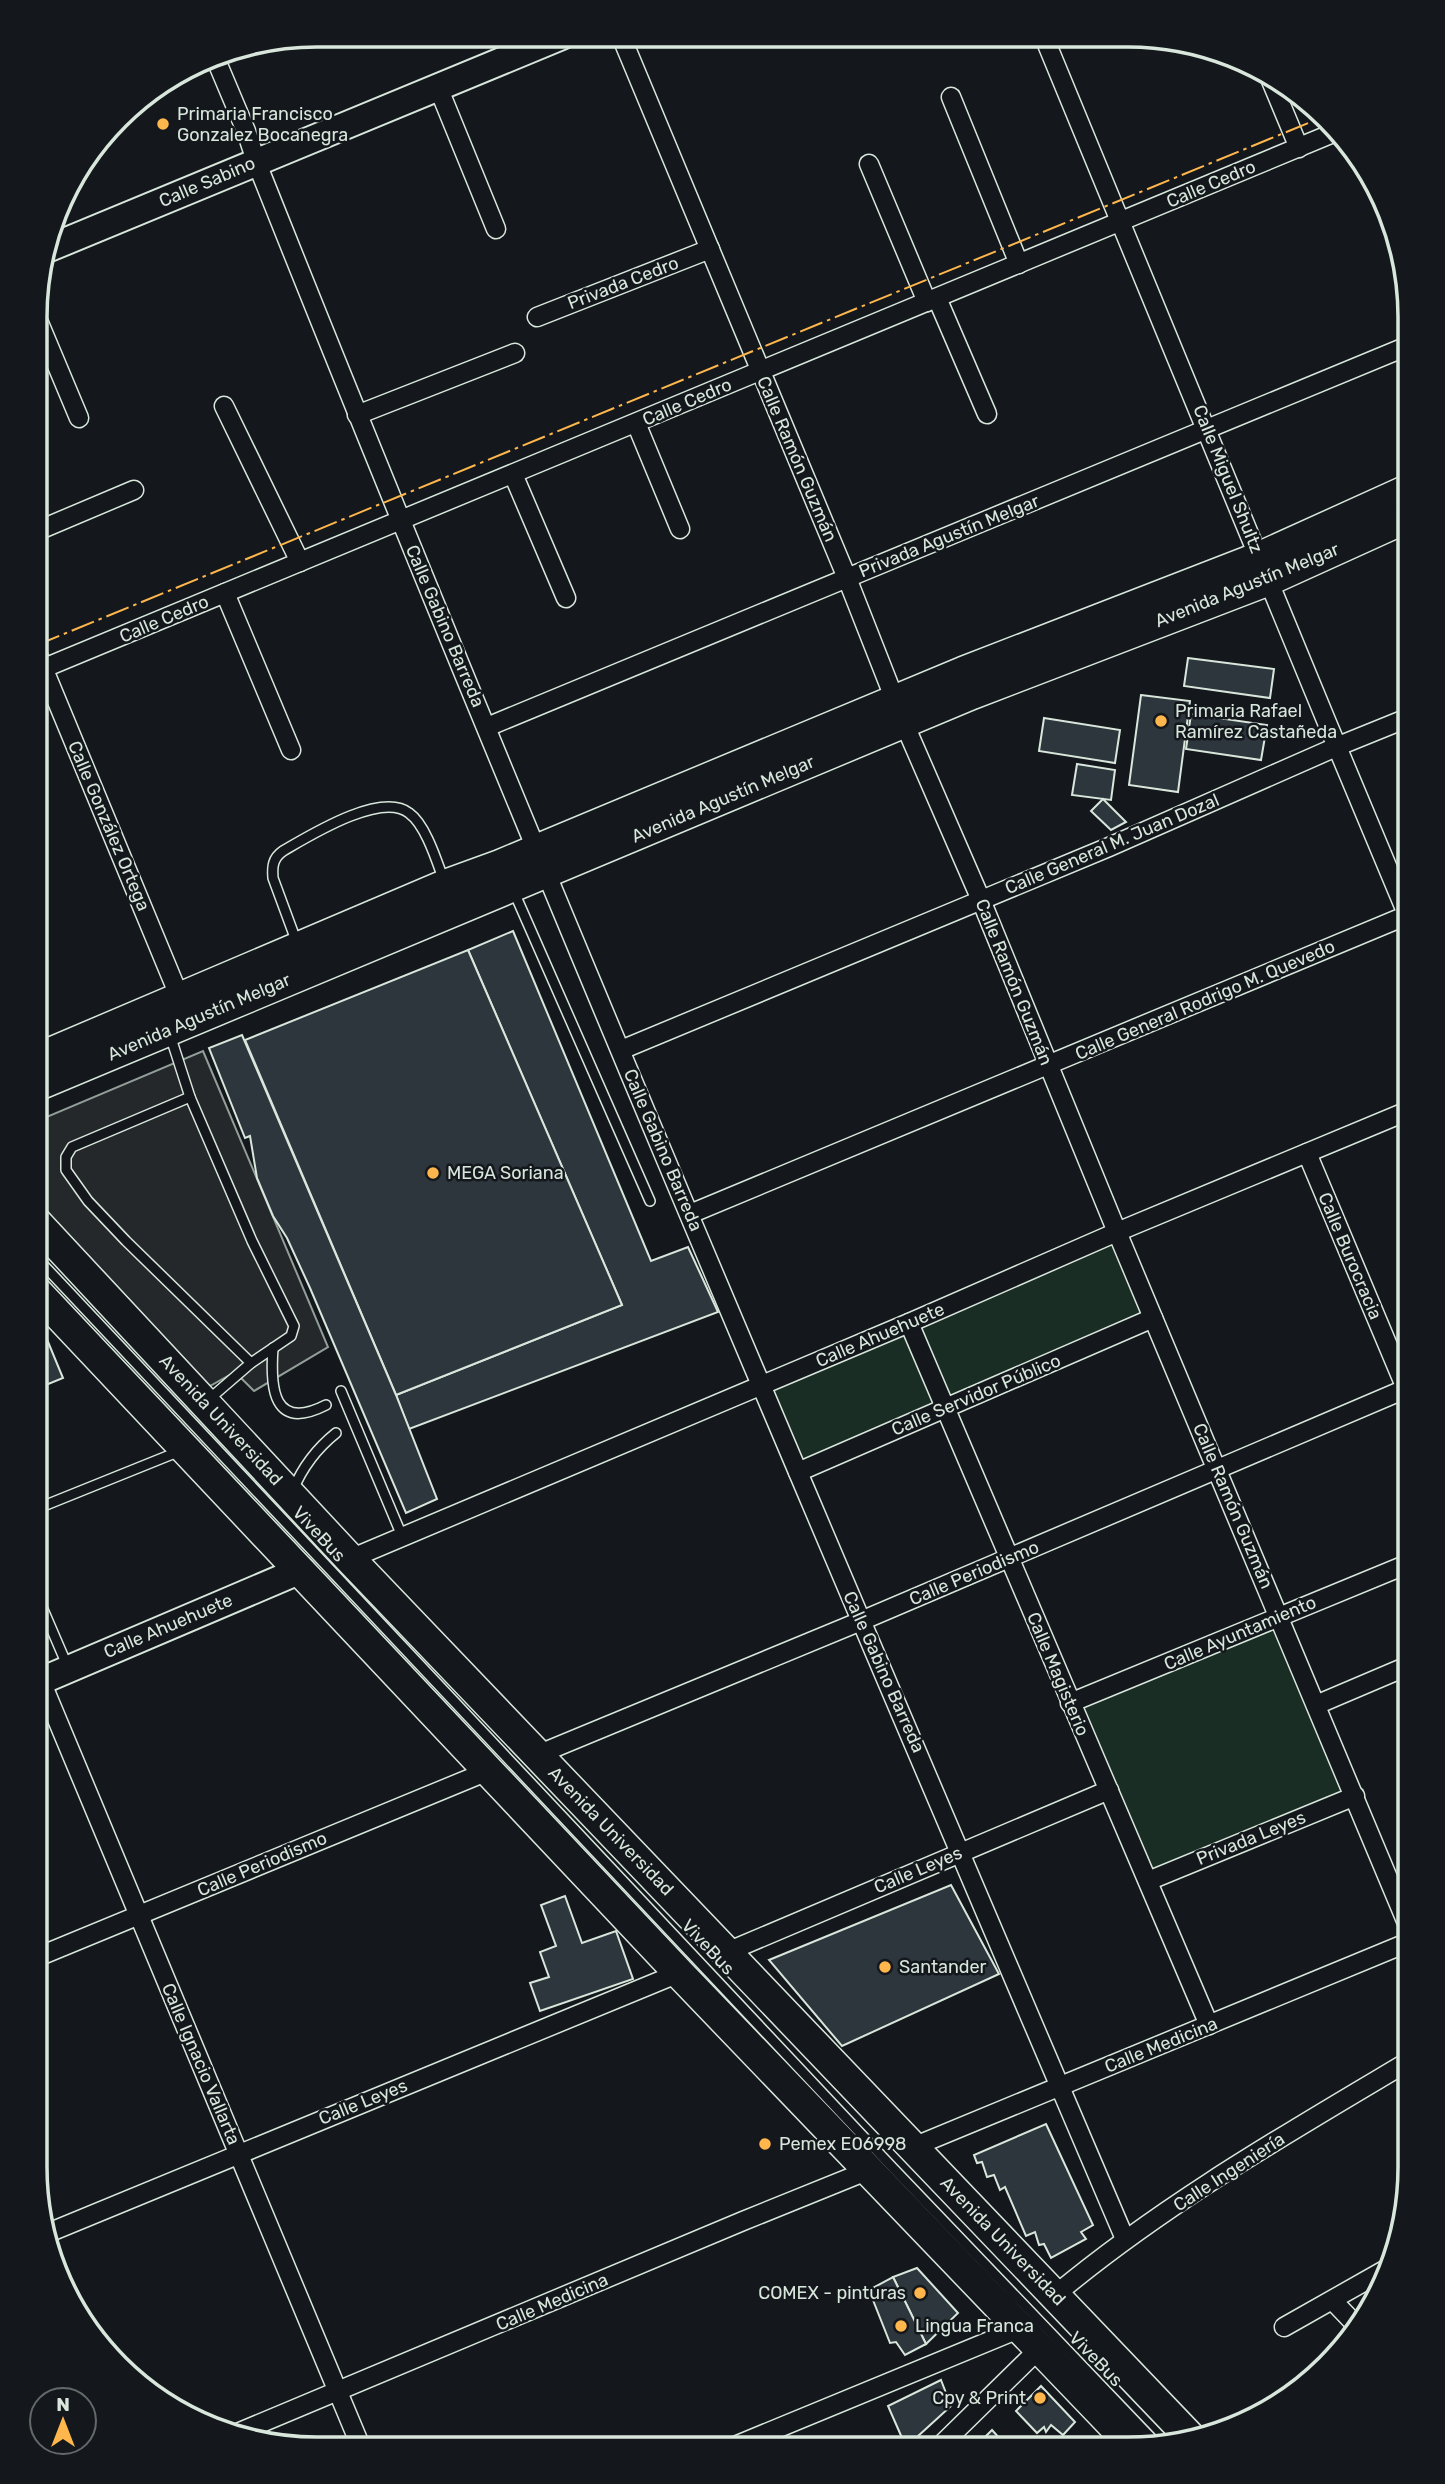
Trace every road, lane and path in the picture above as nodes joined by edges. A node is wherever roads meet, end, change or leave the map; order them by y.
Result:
1 (535, 47) edge
2 (626, 47) edge
3 (1048, 47) edge
4 (219, 66) edge
5 (438, 87) junction
6 (1275, 91) edge
7 (951, 97) dead end
8 (1328, 135) edge
9 (1299, 148) junction
10 (256, 162) junction
11 (869, 164) dead end
12 (1121, 222) junction
13 (496, 229) dead end
14 (57, 245) edge
15 (710, 249) junction
16 (1019, 264) junction
17 (932, 300) junction
18 (537, 317) dead end
19 (47, 342) edge
20 (1398, 350) edge
21 (515, 353) dead end
22 (761, 371) junction
23 (224, 406) dead end
24 (987, 414) dead end
25 (357, 415) junction
26 (79, 418) dead end
27 (636, 423) junction
28 (1207, 429) junction
29 (513, 474) junction
30 (134, 490) dead end
31 (1398, 496) edge
32 (401, 520) junction
33 (1398, 520) edge
34 (47, 527) edge
35 (680, 529) dead end
36 (300, 562) junction
37 (1265, 568) junction
38 (847, 578) junction
39 (225, 593) junction
40 (566, 598) dead end
41 (47, 662) edge
42 (47, 684) edge
43 (900, 711) junction
44 (1398, 723) edge
45 (487, 727) junction
46 (1336, 747) junction
47 (291, 750) dead end
48 (541, 861) junction
49 (512, 887) junction
50 (1398, 891) edge
51 (451, 897) junction
52 (981, 900) junction
53 (1398, 922) edge
54 (299, 948) junction
55 (180, 998) junction
56 (168, 1031) junction
57 (621, 1050) junction
58 (1048, 1066) junction
59 (47, 1077) edge
60 (47, 1078) edge
61 (190, 1097) junction
62 (1398, 1115) edge
63 (1307, 1153) junction
64 (650, 1200) dead end
65 (690, 1214) junction
66 (1117, 1232) junction
67 (47, 1234) edge
68 (47, 1269) edge
69 (47, 1303) edge
70 (1153, 1318) junction
71 (909, 1323) junction
72 (273, 1348) junction
73 (251, 1363) junction
74 (1398, 1367) edge
75 (761, 1386) junction
76 (341, 1391) dead end
77 (1398, 1395) edge
78 (205, 1402) junction
79 (326, 1405) dead end
80 (946, 1408) junction
81 (336, 1433) dead end
82 (186, 1448) junction
83 (1217, 1469) junction
84 (799, 1472) junction
85 (291, 1494) junction
86 (47, 1505) edge
87 (402, 1536) junction
88 (1009, 1558) junction
89 (350, 1559) junction
90 (1398, 1568) edge
91 (301, 1570) junction
92 (1280, 1616) junction
93 (47, 1618) edge
94 (861, 1621) junction
95 (69, 1668) junction
96 (1398, 1670) edge
97 (47, 1678) edge
98 (47, 1703) edge
99 (1070, 1703) junction
100 (1316, 1705) junction
101 (537, 1755) junction
102 (488, 1771) junction
103 (1109, 1790) junction
104 (1354, 1796) junction
105 (961, 1852) junction
106 (1148, 1881) junction
107 (1398, 1902) edge
108 (139, 1915) junction
109 (1398, 1947) edge
110 (727, 1952) junction
111 (47, 1953) edge
112 (679, 1973) junction
113 (1209, 2025) junction
114 (1398, 2068) edge
115 (1060, 2086) junction
116 (913, 2147) junction
117 (238, 2153) junction
118 (869, 2170) junction
119 (55, 2230) edge
120 (1125, 2239) junction
121 (1374, 2276) edge
122 (1055, 2295) junction
123 (1333, 2301) junction
124 (1350, 2319) edge
125 (1284, 2328) dead end
126 (1031, 2338) junction
127 (338, 2392) junction
128 (249, 2428) edge
129 (1184, 2431) edge
130 (1148, 2436) edge
131 (357, 2437) edge
132 (760, 2437) edge
133 (947, 2437) edge
134 (1125, 2437) edge

1 - 5 street, Calle Sabino
2 - 15 street, Calle Ramón Guzmán
3 - 12 street, Calle Miguel Shultz
4 - 10 street, Calle Gabino Barreda
5 - 10 street, Calle Sabino
5 - 13 street
6 - 9 street
7 - 16 street
8 - 9 street, Calle Cedro
9 - 12 street, Calle Cedro
10 - 14 street, Calle Sabino
10 - 25 street, Calle Gabino Barreda
11 - 17 street
12 - 16 street, Calle Cedro
12 - 28 street, Calle Miguel Shultz
15 - 18 street, Privada Cedro
15 - 22 street, Calle Ramón Guzmán
16 - 17 street, Calle Cedro
17 - 22 street, Calle Cedro
17 - 24 street
19 - 26 street
20 - 28 street, Privada Agustín Melgar
21 - 25 street
22 - 27 street, Calle Cedro
22 - 38 street, Calle Ramón Guzmán
23 - 36 street
25 - 32 street, Calle Gabino Barreda
27 - 29 street, Calle Cedro
27 - 35 street
28 - 37 street, Calle Miguel Shultz
28 - 38 street, Privada Agustín Melgar
29 - 32 street, Calle Cedro
29 - 40 street
30 - 34 street
31 - 37 main road, Avenida Agustín Melgar
32 - 36 street, Calle Cedro
32 - 45 street, Calle Gabino Barreda
33 - 37 main road, Avenida Agustín Melgar
36 - 39 street, Calle Cedro
37 - 43 main road, Avenida Agustín Melgar
37 - 46 street, Calle Miguel Shultz
38 - 43 street, Calle Ramón Guzmán
38 - 45 street, Privada Agustín Melgar
39 - 41 street, Calle Cedro
39 - 47 street
42 - 55 street, Calle González Ortega
43 - 48 main road, Avenida Agustín Melgar
43 - 52 street, Calle Ramón Guzmán
44 - 46 street, Calle General M. Juan Dozal
45 - 48 street, Calle Gabino Barreda
46 - 50 street, Calle Miguel Shultz
46 - 52 street, Calle General M. Juan Dozal
48 - 49 main road, Avenida Agustín Melgar
48 - 51 main road, Avenida Agustín Melgar
48 - 57 street, Calle Gabino Barreda
49 - 51 main road, Avenida Agustín Melgar
49 - 64 lane
51 - 54 main road, Avenida Agustín Melgar
51 - 54 lane
51 - 56 main road, Avenida Agustín Melgar
52 - 57 street, Calle General M. Juan Dozal
52 - 58 street, Calle Ramón Guzmán
53 - 58 street, Calle General Rodrigo M. Quevedo
54 - 55 main road, Avenida Agustín Melgar
55 - 59 main road, Avenida Agustín Melgar
56 - 60 main road, Avenida Agustín Melgar
56 - 61 lane
57 - 65 street, Calle Gabino Barreda
58 - 65 street, Calle General Rodrigo M. Quevedo
58 - 66 street, Calle Ramón Guzmán
61 - 72 lane
61 - 73 lane
62 - 63 street, Calle Ahuehuete
63 - 66 street, Calle Ahuehuete
63 - 74 street, Calle Burocracia
65 - 75 street, Calle Gabino Barreda
66 - 70 street, Calle Ramón Guzmán
66 - 71 street, Calle Ahuehuete
67 - 78 main road, Avenida Universidad
68 - 130 lane, ViveBus
69 - 82 main road
70 - 80 street, Calle Servidor Público
70 - 83 street, Calle Ramón Guzmán
71 - 75 street, Calle Ahuehuete
71 - 80 street, Calle Magisterio
72 - 73 lane
72 - 79 lane
73 - 78 lane
75 - 84 street, Calle Gabino Barreda
75 - 87 street, Calle Ahuehuete
76 - 87 lane
77 - 83 street, Calle Periodismo
78 - 85 main road, Avenida Universidad
80 - 84 street, Calle Servidor Público
80 - 88 street, Calle Magisterio
81 - 85 lane
82 - 86 lane
82 - 91 main road
83 - 88 street, Calle Periodismo
83 - 92 street, Calle Ramón Guzmán
84 - 94 street, Calle Gabino Barreda
85 - 89 main road, Avenida Universidad
87 - 89 street, Calle Ahuehuete
88 - 94 street, Calle Periodismo
88 - 99 street, Calle Magisterio
89 - 101 main road, Avenida Universidad
90 - 92 street, Calle Ayuntamiento
91 - 95 street, Calle Ahuehuete
91 - 102 main road
92 - 99 street, Calle Ayuntamiento
92 - 100 street, Calle Ramón Guzmán
93 - 95 lane
94 - 101 street, Calle Periodismo
94 - 105 street, Calle Gabino Barreda
95 - 97 street, Calle Ahuehuete
96 - 100 street
98 - 108 street, Calle Ignacio Vallarta
99 - 103 street, Calle Magisterio
100 - 104 street, Calle Ramón Guzmán
101 - 110 main road, Avenida Universidad
102 - 108 street, Calle Periodismo
102 - 112 main road
103 - 105 street, Calle Leyes
103 - 106 street, Calle Magisterio
104 - 106 street, Privada Leyes
104 - 107 street, Calle Ramón Guzmán
105 - 110 street, Calle Leyes
105 - 115 street, Calle Gabino Barreda
106 - 113 street, Calle Magisterio
108 - 111 street, Calle Periodismo
108 - 117 street, Calle Ignacio Vallarta
109 - 113 street, Calle Medicina
110 - 116 main road, Avenida Universidad
112 - 117 street, Calle Leyes
112 - 118 main road
113 - 115 street, Calle Medicina
114 - 120 street, Calle Ingeniería
115 - 116 street, Calle Medicina
115 - 120 street, Calle Gabino Barreda
116 - 122 main road, Avenida Universidad
117 - 119 street, Calle Leyes
117 - 127 street, Calle Ignacio Vallarta
118 - 126 main road
118 - 127 street, Calle Medicina
120 - 122 street, Calle Ingeniería
121 - 123 street
122 - 129 main road, Avenida Universidad
123 - 124 street
123 - 125 street
126 - 132 street
126 - 133 street
126 - 134 main road
127 - 128 street, Calle Medicina
127 - 131 street, Calle Ignacio Vallarta

